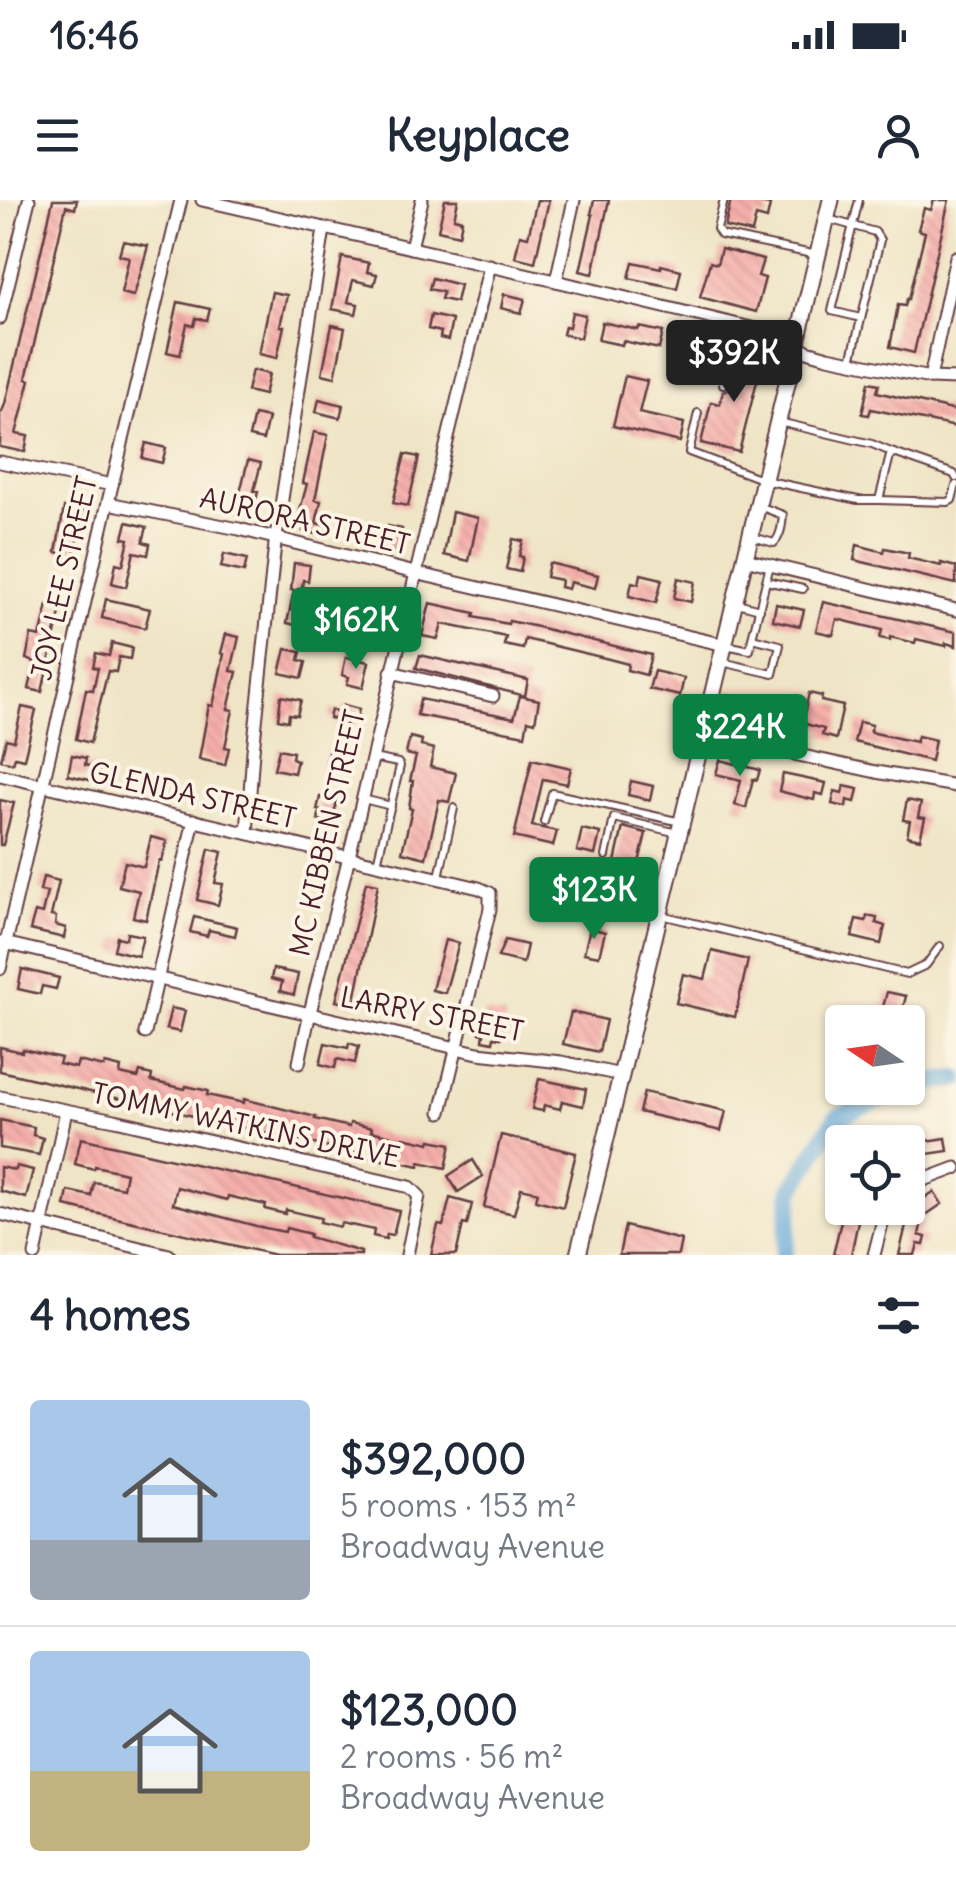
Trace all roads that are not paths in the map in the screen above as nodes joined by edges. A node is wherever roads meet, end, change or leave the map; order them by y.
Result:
1 (29, 200) edge
2 (181, 200) edge
3 (202, 200) edge
4 (422, 200) edge
5 (574, 200) edge
6 (724, 200) edge
7 (832, 200) edge
8 (859, 200) edge
9 (827, 218) junction
10 (853, 225) junction
11 (324, 229) junction
12 (411, 248) junction
13 (818, 256) junction
14 (956, 258) edge
15 (490, 265) junction
16 (556, 280) junction
17 (0, 318) edge
18 (862, 318) junction
19 (737, 324) junction
20 (797, 344) junction
21 (851, 362) junction
22 (930, 378) junction
23 (956, 380) edge
24 (723, 384) dead end
25 (698, 414) dead end
26 (778, 422) junction
27 (891, 452) junction
28 (0, 462) edge
29 (764, 480) junction
30 (956, 481) edge
31 (112, 485) junction
32 (879, 500) junction
33 (108, 502) junction
34 (758, 505) junction
35 (750, 536) junction
36 (276, 539) junction
37 (745, 559) junction
38 (770, 565) junction
39 (415, 573) junction
40 (766, 581) junction
41 (803, 589) dead end
42 (734, 602) junction
43 (760, 609) junction
44 (956, 610) edge
45 (752, 638) junction
46 (750, 650) junction
47 (722, 653) junction
48 (746, 668) junction
49 (391, 672) junction
50 (493, 696) dead end
51 (703, 734) junction
52 (372, 758) junction
53 (0, 776) edge
54 (41, 785) junction
55 (956, 786) edge
56 (362, 799) junction
57 (391, 806) junction
58 (454, 808) dead end
59 (194, 820) junction
60 (544, 822) dead end
61 (680, 828) junction
62 (248, 834) junction
63 (349, 856) junction
64 (606, 856) dead end
65 (377, 863) junction
66 (439, 878) junction
67 (660, 915) junction
68 (3, 943) edge
69 (940, 946) dead end
70 (0, 969) edge
71 (158, 979) junction
72 (309, 1014) junction
73 (145, 1033) dead end
74 (456, 1048) junction
75 (300, 1063) dead end
76 (621, 1075) junction
77 (0, 1097) edge
78 (66, 1111) junction
79 (441, 1112) dead end
80 (956, 1168) edge
81 (925, 1180) edge
82 (0, 1214) edge
83 (42, 1223) junction
84 (882, 1225) edge
85 (35, 1255) edge
86 (169, 1255) edge
87 (408, 1255) edge
88 (578, 1255) edge
89 (874, 1255) edge

1 - 17 street
2 - 31 street, JOY LEE STREET
3 - 11 street
4 - 12 street
5 - 16 street
6 - 13 lane
7 - 9 main road
8 - 10 lane
9 - 10 lane
9 - 13 main road
10 - 18 lane
10 - 18 lane
11 - 12 street
11 - 36 street
12 - 15 street
13 - 20 main road
14 - 22 street
15 - 16 street
15 - 39 street, MC KIBBEN STREET
16 - 19 street
18 - 21 lane
19 - 20 street
19 - 24 lane
20 - 21 street
20 - 26 main road
21 - 22 street
22 - 23 street
25 - 29 lane
26 - 27 lane
26 - 29 main road
27 - 30 lane
27 - 32 lane
28 - 31 street
29 - 32 lane
29 - 34 main road
30 - 32 lane
31 - 33 street, JOY LEE STREET
33 - 36 street, AURORA STREET
33 - 54 street, JOY LEE STREET
34 - 35 main road
34 - 35 lane
35 - 37 main road
36 - 39 street, AURORA STREET
36 - 62 street
37 - 38 street
37 - 42 main road
38 - 40 lane
38 - 44 street
39 - 47 street, AURORA STREET
39 - 49 street, MC KIBBEN STREET
40 - 41 lane
40 - 43 lane
42 - 43 lane
42 - 47 main road
43 - 45 lane
45 - 46 lane
45 - 48 lane
46 - 47 lane
46 - 48 lane
47 - 48 lane
47 - 51 main road
49 - 50 street
49 - 52 street, MC KIBBEN STREET
51 - 55 street
51 - 61 main road
52 - 56 street, MC KIBBEN STREET
52 - 57 lane
53 - 54 street, GLENDA STREET
54 - 59 street, GLENDA STREET
54 - 68 street, JOY LEE STREET
56 - 57 lane
56 - 63 street, MC KIBBEN STREET
57 - 65 lane
58 - 66 lane
59 - 62 street, GLENDA STREET
59 - 71 street
60 - 61 lane
61 - 64 lane
61 - 67 main road
62 - 63 street, GLENDA STREET
63 - 65 street, GLENDA STREET
63 - 72 street, MC KIBBEN STREET
65 - 66 street, GLENDA STREET
66 - 74 street, GLENDA STREET
67 - 69 lane
67 - 76 main road
68 - 70 street, JOY LEE STREET
68 - 71 street, LARRY STREET
71 - 72 street, LARRY STREET
71 - 73 street
72 - 74 street, LARRY STREET
72 - 75 street, MC KIBBEN STREET
74 - 76 street, LARRY STREET
74 - 79 street
76 - 88 main road
77 - 78 street, TOMMY WATKINS DRIVE
78 - 83 street
78 - 87 street, TOMMY WATKINS DRIVE
80 - 81 street
82 - 83 street
83 - 85 street
83 - 86 street
84 - 89 street

